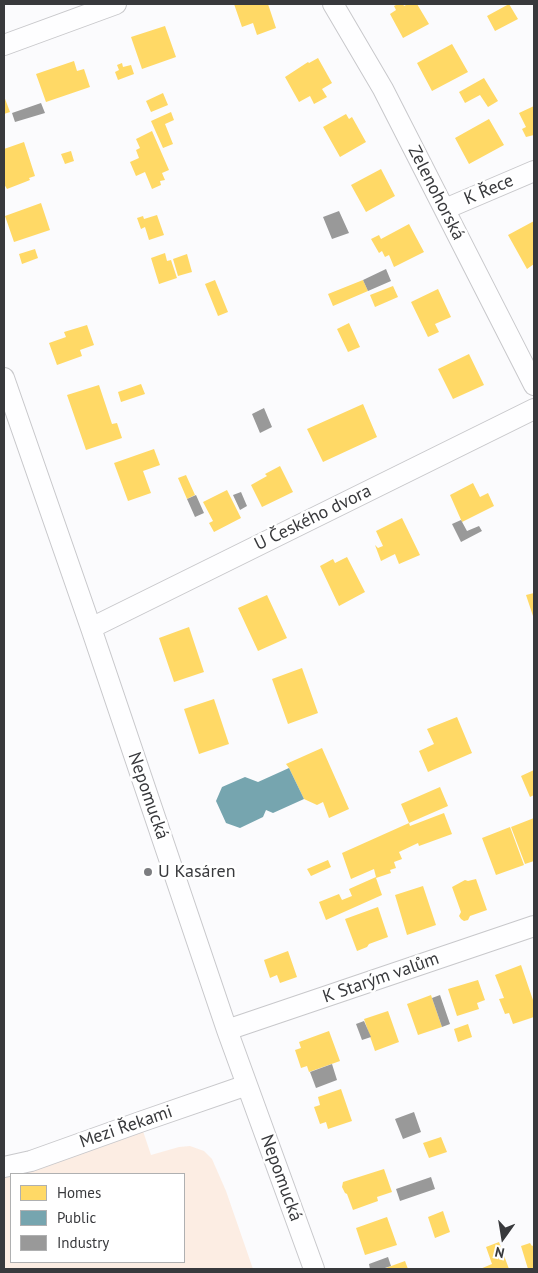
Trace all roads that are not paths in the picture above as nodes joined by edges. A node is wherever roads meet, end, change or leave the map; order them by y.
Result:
1 (116, 4) edge
2 (333, 4) edge
3 (4, 45) edge
4 (534, 171) edge
5 (444, 209) junction
6 (4, 378) edge
7 (534, 385) edge
8 (534, 409) edge
9 (91, 628) junction
10 (534, 926) edge
11 (227, 1030) junction
12 (247, 1085) junction
13 (4, 1167) edge
14 (314, 1269) edge

1 - 3 street
2 - 5 street, Zelenohorská
4 - 5 street, K Řece
5 - 7 street, Zelenohorská
6 - 9 street, Nepomucká
8 - 9 street, U Českého dvora
9 - 11 street, Nepomucká
10 - 11 street, K Starým valům
11 - 12 street, Nepomucká
12 - 13 street, Mezi Řekami
12 - 14 street, Nepomucká

